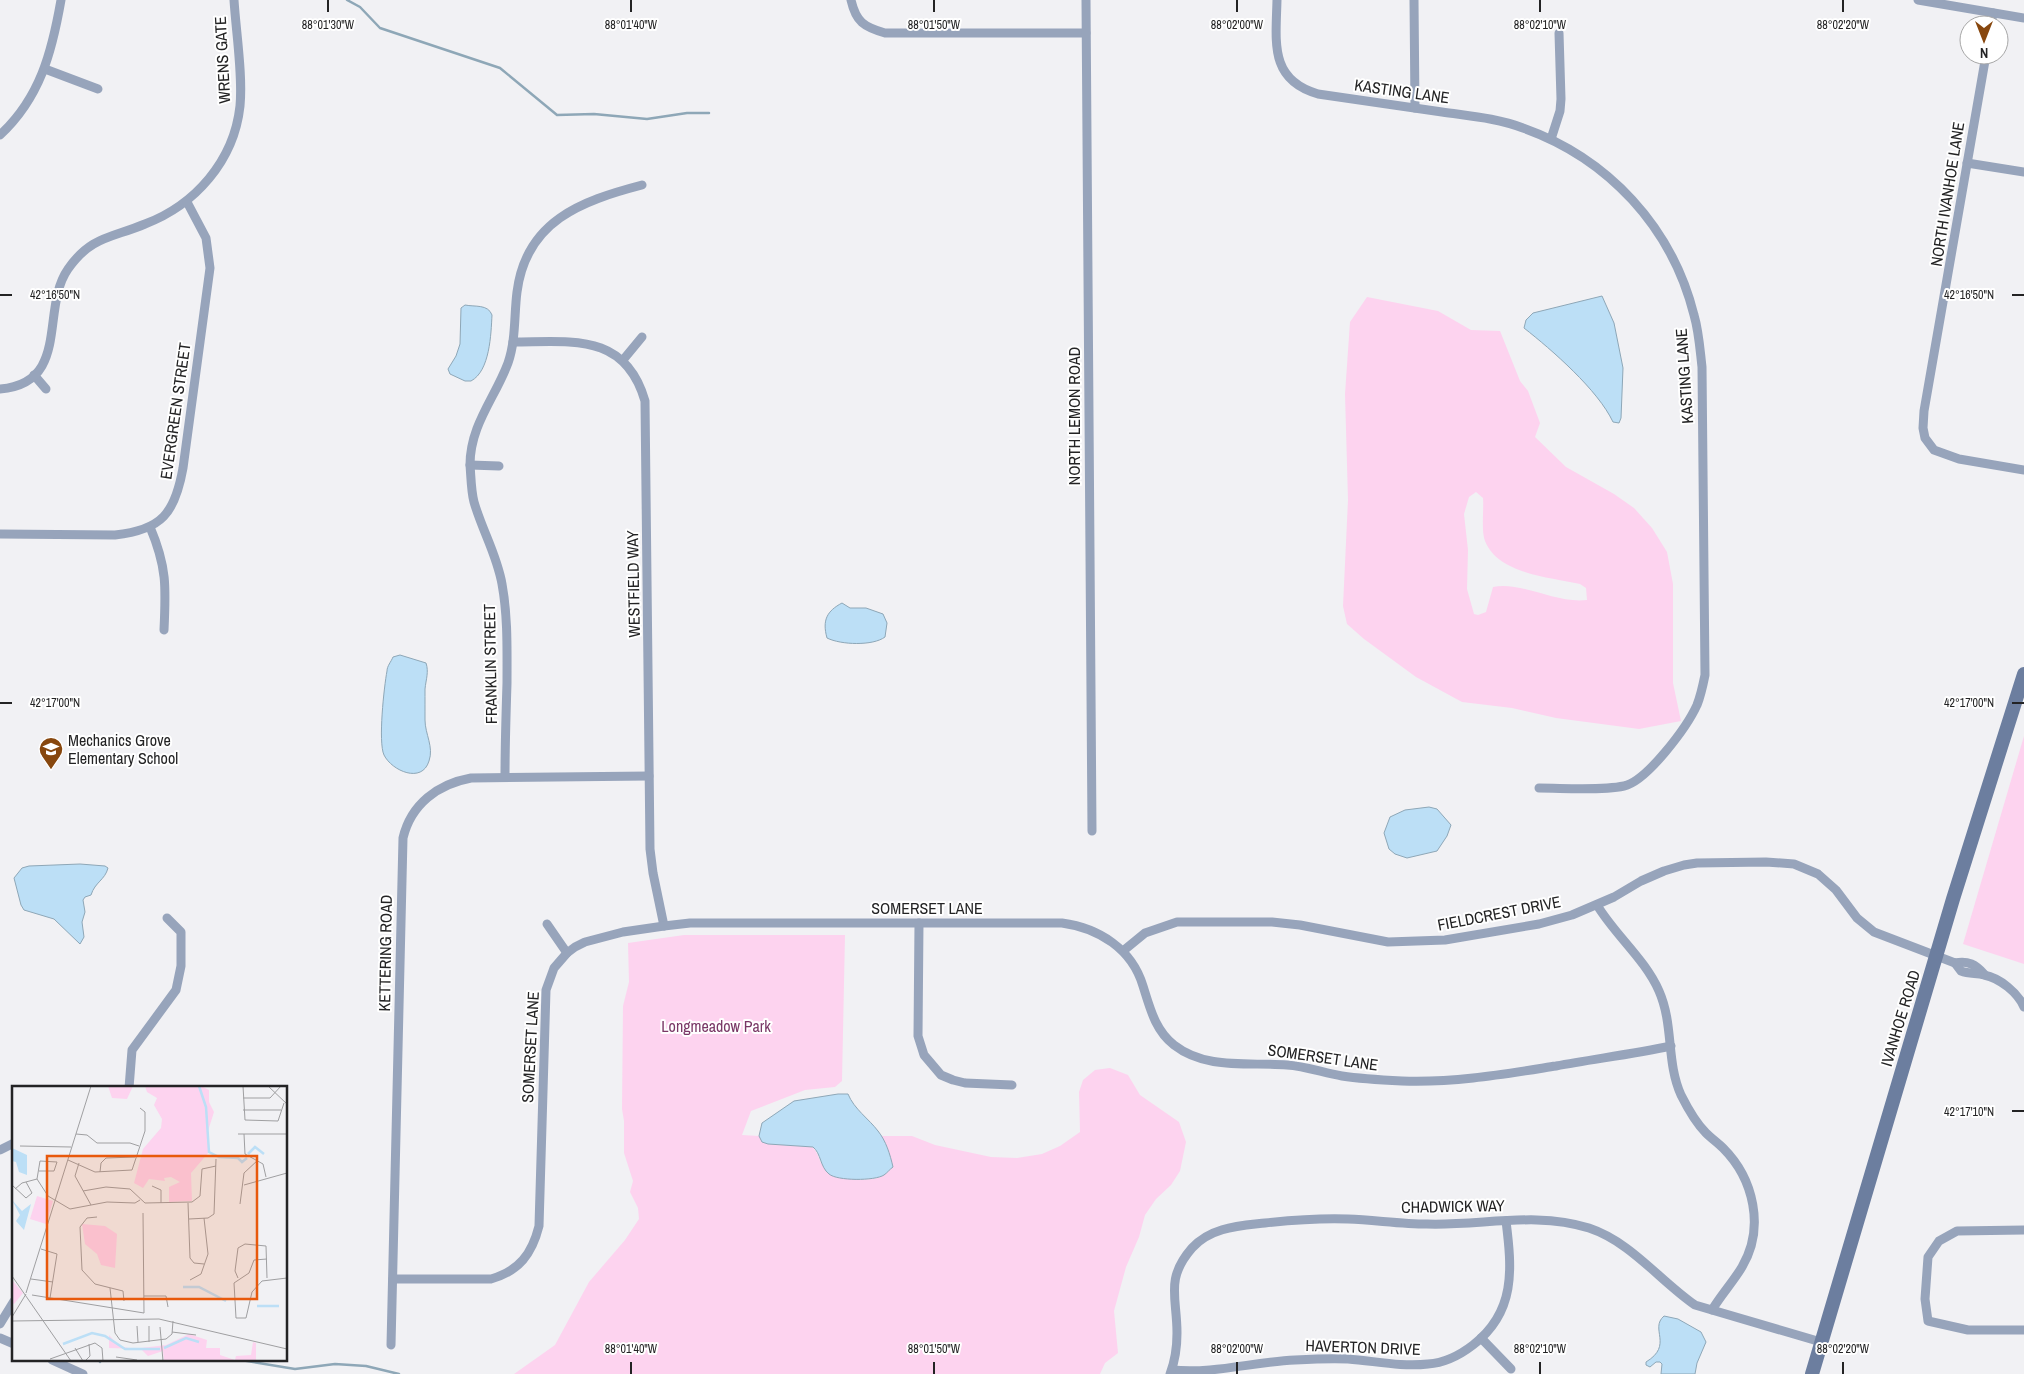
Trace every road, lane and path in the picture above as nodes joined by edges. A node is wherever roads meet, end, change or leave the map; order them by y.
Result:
1 (61, 0) edge
2 (234, 0) edge
3 (852, 0) edge
4 (1086, 0) edge
5 (1277, 0) edge
6 (1414, 0) edge
7 (1918, 0) edge
8 (1993, 13) joint
9 (2024, 18) edge
10 (1086, 33) junction
11 (1559, 33) dead end
12 (1984, 65) edge
13 (45, 69) junction
14 (98, 89) dead end
15 (1415, 108) junction
16 (0, 136) edge
17 (1550, 139) junction
18 (1967, 163) junction
19 (2024, 172) edge
20 (642, 185) dead end
21 (186, 202) junction
22 (642, 336) dead end
23 (513, 342) junction
24 (623, 360) junction
25 (34, 375) junction
26 (46, 388) dead end
27 (0, 389) edge
28 (470, 465) junction
29 (499, 466) dead end
30 (2024, 470) edge
31 (150, 527) junction
32 (0, 534) edge
33 (164, 630) dead end
34 (2024, 674) edge
35 (649, 776) junction
36 (505, 777) junction
37 (1539, 788) dead end
38 (1092, 831) dead end
39 (1597, 905) junction
40 (167, 918) dead end
41 (919, 922) junction
42 (547, 924) dead end
43 (664, 926) junction
44 (1123, 951) junction
45 (567, 953) junction
46 (1937, 956) junction
47 (2024, 1007) edge
48 (1671, 1046) junction
49 (1012, 1085) dead end
50 (130, 1086) edge
51 (12, 1144) edge
52 (0, 1150) edge
53 (1506, 1221) junction
54 (2024, 1230) edge
55 (393, 1279) junction
56 (12, 1304) edge
57 (1712, 1310) junction
58 (0, 1324) edge
59 (2024, 1330) edge
60 (0, 1338) edge
61 (1481, 1338) junction
62 (1821, 1342) junction
63 (12, 1343) edge
64 (391, 1344) dead end
65 (56, 1362) edge
66 (1511, 1369) dead end
67 (1171, 1372) edge
68 (83, 1374) edge
69 (1812, 1374) edge

1 - 13 street
2 - 21 street, WRENS GATE
3 - 10 street
4 - 10 street, NORTH LEMON ROAD
5 - 15 street, KASTING LANE
6 - 15 street
7 - 8 street
8 - 9 street
10 - 38 street, NORTH LEMON ROAD
11 - 17 street
12 - 18 street, NORTH IVANHOE LANE
13 - 14 street
13 - 16 street
15 - 17 street, KASTING LANE
17 - 37 street, KASTING LANE
18 - 19 street
18 - 30 street, NORTH IVANHOE LANE
20 - 23 street, FRANKLIN STREET
21 - 25 street, WRENS GATE
21 - 31 street, EVERGREEN STREET
22 - 24 street
23 - 24 street, WESTFIELD WAY
23 - 28 street, FRANKLIN STREET
24 - 35 street, WESTFIELD WAY
25 - 26 street
25 - 27 street, WRENS GATE
28 - 29 street
28 - 36 street, FRANKLIN STREET
31 - 32 street, EVERGREEN STREET
31 - 33 street
34 - 46 main road, IVANHOE ROAD
35 - 36 street, KETTERING ROAD
35 - 43 street, WESTFIELD WAY
36 - 55 street, KETTERING ROAD
39 - 44 street, FIELDCREST DRIVE
39 - 46 street, FIELDCREST DRIVE
39 - 48 street
40 - 50 street
41 - 43 street, SOMERSET LANE
41 - 44 street, SOMERSET LANE
41 - 49 street
42 - 45 street
43 - 45 street, SOMERSET LANE
44 - 48 street, SOMERSET LANE
45 - 55 street, SOMERSET LANE
46 - 47 street, FIELDCREST DRIVE
46 - 62 main road, IVANHOE ROAD
48 - 57 street
51 - 52 street
53 - 57 street, CHADWICK WAY
53 - 61 street, HAVERTON DRIVE
53 - 67 street, CHADWICK WAY
54 - 59 street
55 - 64 street, KETTERING ROAD
56 - 58 street
57 - 62 street, CHADWICK WAY
60 - 63 street
61 - 66 street
61 - 67 street, HAVERTON DRIVE
62 - 69 main road, IVANHOE ROAD
65 - 68 street

